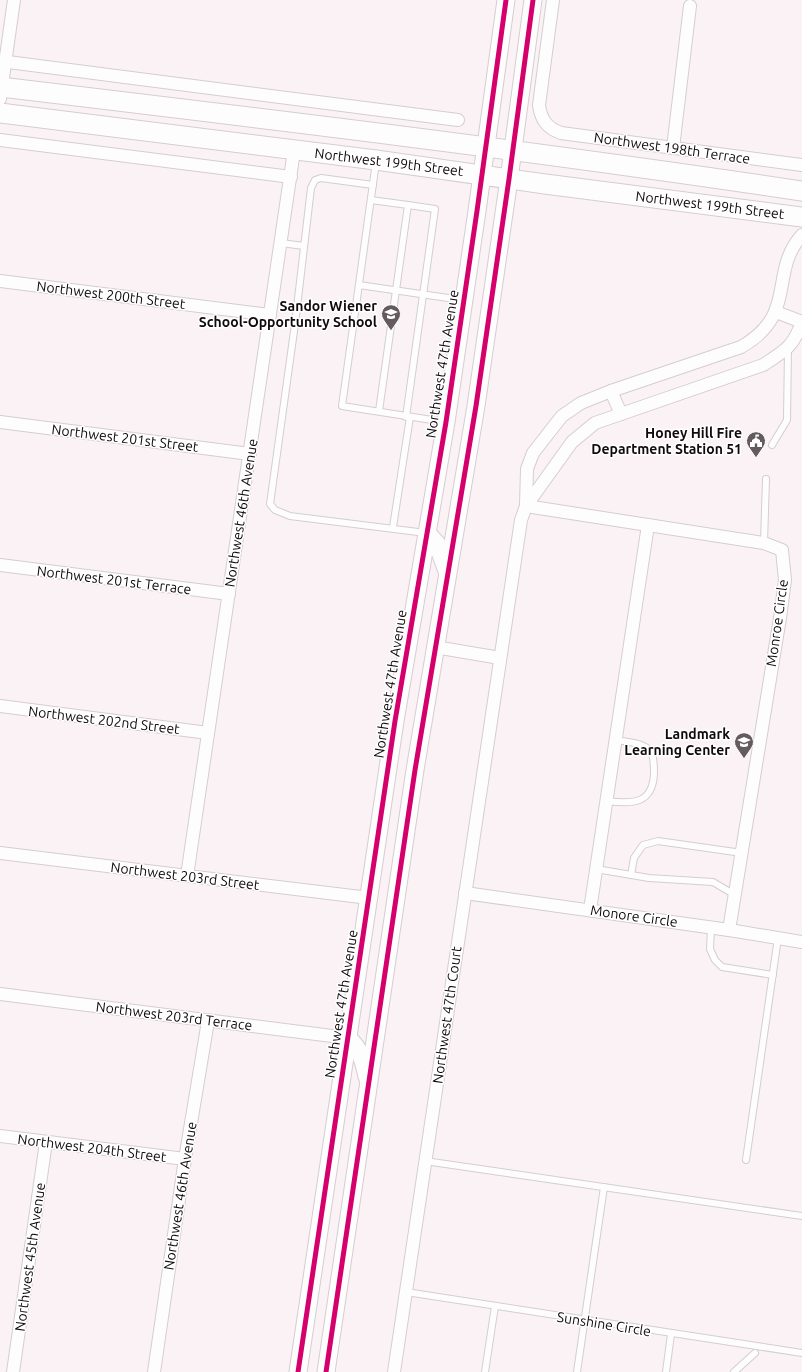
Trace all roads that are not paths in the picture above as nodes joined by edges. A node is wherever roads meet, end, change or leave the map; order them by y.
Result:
1 (14, 0) edge
2 (506, 0) edge
3 (533, 0) edge
4 (553, 0) edge
5 (690, 6) dead end
6 (2, 62) edge
7 (1, 91) edge
8 (0, 113) edge
9 (458, 120) dead end
10 (0, 140) edge
11 (485, 147) junction
12 (673, 148) junction
13 (294, 151) junction
14 (512, 151) junction
15 (376, 160) junction
16 (802, 165) edge
17 (481, 174) junction
18 (291, 176) junction
19 (509, 179) junction
20 (373, 184) junction
21 (802, 191) edge
22 (371, 200) junction
23 (408, 205) junction
24 (802, 217) edge
25 (802, 235) edge
26 (281, 243) junction
27 (304, 246) junction
28 (0, 281) edge
29 (359, 285) junction
30 (396, 290) junction
31 (424, 293) junction
32 (464, 300) junction
33 (776, 312) junction
34 (270, 316) junction
35 (802, 322) edge
36 (788, 349) junction
37 (611, 391) junction
38 (379, 411) junction
39 (621, 414) junction
40 (408, 417) junction
41 (0, 422) edge
42 (446, 422) junction
43 (772, 445) dead end
44 (250, 454) junction
45 (766, 479) dead end
46 (526, 506) junction
47 (648, 526) junction
48 (393, 527) junction
49 (427, 533) junction
50 (764, 543) junction
51 (0, 565) edge
52 (447, 574) junction
53 (229, 594) junction
54 (435, 647) junction
55 (500, 658) junction
56 (0, 706) edge
57 (208, 733) junction
58 (616, 740) junction
59 (606, 801) junction
60 (742, 852) junction
61 (0, 853) edge
62 (596, 869) junction
63 (631, 875) junction
64 (187, 876) junction
65 (399, 881) junction
66 (465, 893) junction
67 (735, 896) junction
68 (369, 898) junction
69 (590, 910) junction
70 (710, 927) junction
71 (729, 930) junction
72 (778, 938) junction
73 (802, 942) edge
74 (773, 976) junction
75 (0, 994) edge
76 (208, 1021) junction
77 (348, 1038) junction
78 (369, 1083) junction
79 (0, 1136) edge
80 (46, 1142) junction
81 (185, 1159) junction
82 (746, 1160) dead end
83 (425, 1161) junction
84 (604, 1187) junction
85 (802, 1216) edge
86 (406, 1292) junction
87 (495, 1306) junction
88 (584, 1321) junction
89 (671, 1334) junction
90 (755, 1353) dead end
91 (802, 1353) edge
92 (13, 1372) edge
93 (154, 1372) edge
94 (298, 1372) edge
95 (326, 1372) edge
96 (394, 1372) edge
97 (486, 1372) edge
98 (577, 1372) edge
99 (666, 1372) edge
100 (734, 1372) edge

1 - 6 street
2 - 11 main road, Northwest 47th Avenue
3 - 14 main road
4 - 12 street, Northwest 198th Terrace
5 - 12 street
6 - 7 street
6 - 9 street
7 - 11 main road, Northwest 199th Street
8 - 13 main road, Northwest 199th Street
10 - 18 street
11 - 14 main road, Northwest 199th Street
11 - 17 main road, Northwest 47th Avenue
12 - 16 street, Northwest 198th Terrace
13 - 15 main road, Northwest 199th Street
13 - 18 street, Northwest 46th Avenue
14 - 19 main road
14 - 21 main road, Northwest 199th Street
15 - 17 main road, Northwest 199th Street
15 - 20 lane
17 - 19 main road, Northwest 199th Street
17 - 32 main road, Northwest 47th Avenue
18 - 26 street, Northwest 46th Avenue
19 - 24 main road, Northwest 199th Street
19 - 52 main road
20 - 22 lane
20 - 27 lane
22 - 23 lane
22 - 29 lane
23 - 30 lane
23 - 31 lane
25 - 33 street
26 - 27 lane
26 - 34 street, Northwest 46th Avenue
27 - 48 lane
28 - 34 street, Northwest 200th Street
29 - 30 lane
29 - 38 lane
30 - 31 lane
30 - 38 lane
31 - 32 lane
31 - 40 lane
32 - 42 main road, Northwest 47th Avenue
33 - 35 street
33 - 37 street
34 - 44 street, Northwest 46th Avenue
35 - 36 street
36 - 39 street
36 - 43 lane
37 - 39 street
37 - 46 street
38 - 40 lane
39 - 46 street
40 - 42 lane
40 - 48 lane
41 - 44 street, Northwest 201st Street
42 - 49 main road, Northwest 47th Avenue
44 - 53 street, Northwest 46th Avenue
45 - 50 lane
46 - 47 street, Monroe Circle
46 - 55 street, Northwest 47th Court
47 - 50 street, Monroe Circle
47 - 58 street
48 - 49 lane
49 - 52 main road
49 - 68 main road, Northwest 47th Avenue
50 - 60 street, Monroe Circle
51 - 53 street, Northwest 201st Terrace
52 - 54 main road
53 - 57 street, Northwest 46th Avenue
54 - 55 street
54 - 65 main road
55 - 66 street, Northwest 47th Court
56 - 57 street, Northwest 202nd Street
57 - 64 street, Northwest 46th Avenue
58 - 59 street
58 - 59 lane
59 - 62 street
60 - 63 lane
60 - 67 street, Monroe Circle
61 - 64 street, Northwest 203rd Street
62 - 63 lane
62 - 69 street
63 - 67 lane
64 - 68 street, Northwest 203rd Street
65 - 68 main road
65 - 78 main road
66 - 69 street, Monore Circle
66 - 83 street, Northwest 47th Court
67 - 71 street, Monroe Circle
68 - 77 main road, Northwest 47th Avenue
69 - 70 street, Monore Circle
70 - 71 street, Monore Circle
70 - 74 lane
71 - 72 street, Monore Circle
72 - 73 street, Monore Circle
72 - 74 lane
74 - 82 lane
75 - 76 street, Northwest 203rd Terrace
76 - 77 street, Northwest 203rd Terrace
76 - 81 street, Northwest 46th Avenue
77 - 78 main road
77 - 94 main road, Northwest 47th Avenue
78 - 95 main road
79 - 80 street, Northwest 204th Street
80 - 81 street, Northwest 204th Street
80 - 92 street, Northwest 45th Avenue
81 - 93 street, Northwest 46th Avenue
83 - 84 lane
83 - 86 street, Northwest 47th Court
84 - 85 lane
84 - 88 lane
86 - 87 lane, Sunshine Circle
86 - 96 street, Northwest 47th Court
87 - 88 lane, Sunshine Circle
87 - 97 lane
88 - 89 lane, Sunshine Circle
88 - 98 lane
89 - 91 lane, Sunshine Circle
89 - 99 lane
90 - 100 lane

